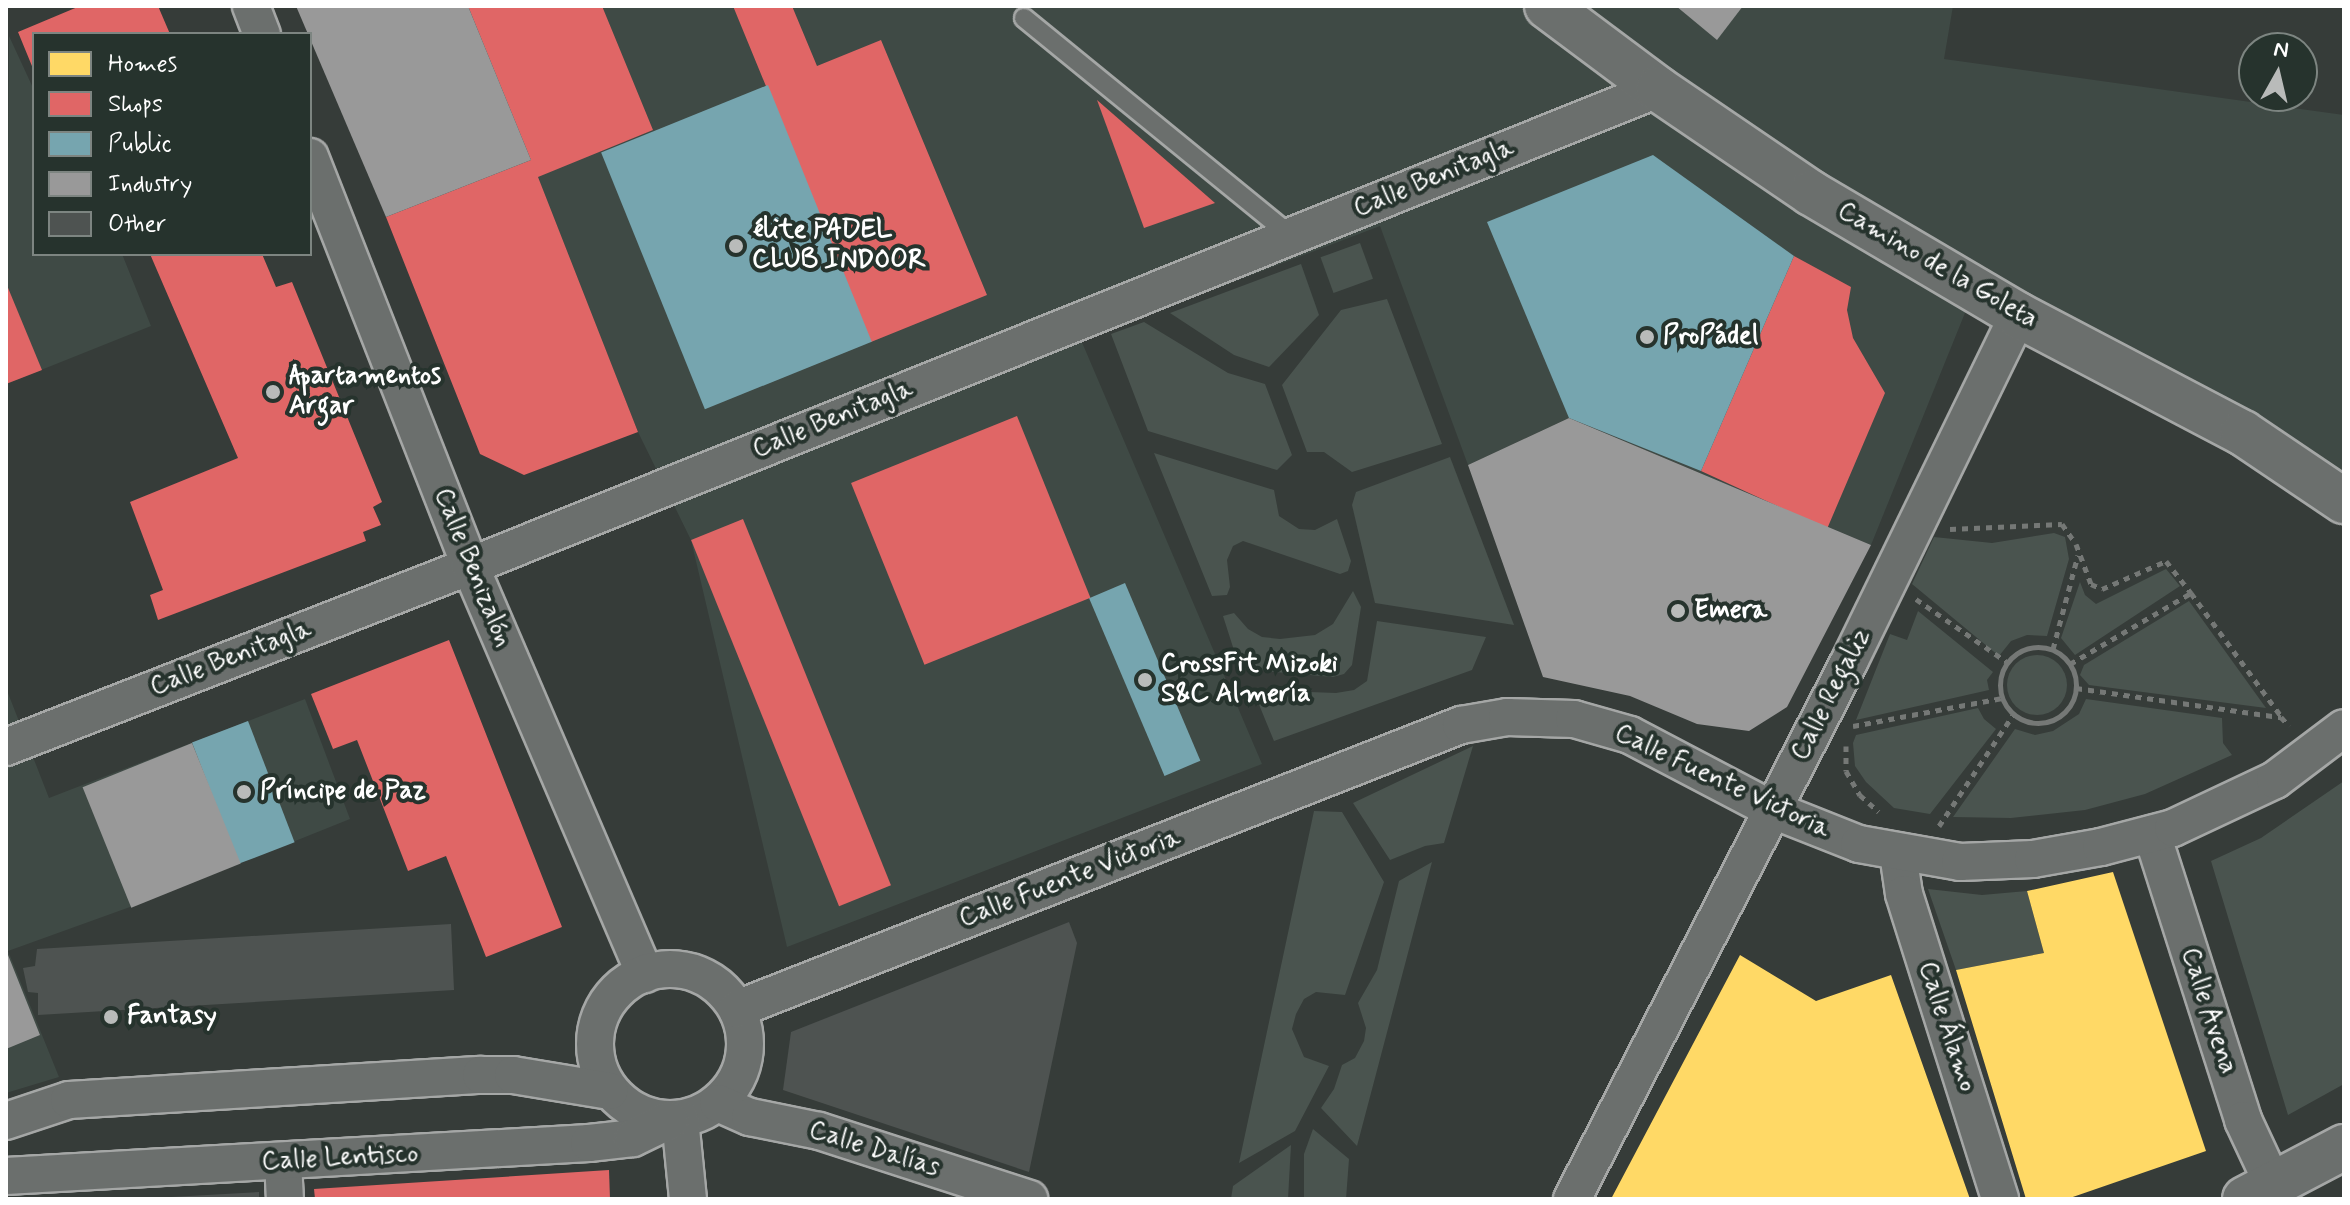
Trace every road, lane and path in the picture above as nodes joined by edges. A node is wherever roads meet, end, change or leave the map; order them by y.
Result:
1 (251, 6) edge
2 (1547, 6) edge
3 (1024, 18) dead end
4 (261, 32) edge
5 (1658, 89) junction
6 (312, 162) edge
7 (1291, 236) junction
8 (2018, 315) junction
9 (2344, 501) edge
10 (1945, 528) dead end
11 (2078, 554) junction
12 (470, 566) junction
13 (1903, 590) dead end
14 (2191, 593) junction
15 (2053, 649) junction
16 (2007, 662) junction
17 (2070, 664) junction
18 (2076, 688) junction
19 (2002, 698) junction
20 (2013, 715) junction
21 (1848, 717) dead end
22 (2281, 717) junction
23 (2291, 728) dead end
24 (2344, 728) edge
25 (1846, 742) dead end
26 (6, 747) edge
27 (1773, 810) junction
28 (1936, 830) dead end
29 (2152, 834) junction
30 (1893, 836) junction
31 (645, 974) junction
32 (737, 1009) junction
33 (594, 1045) junction
34 (513, 1075) junction
35 (610, 1091) junction
36 (718, 1103) junction
37 (675, 1119) junction
38 (6, 1121) edge
39 (2344, 1147) edge
40 (283, 1162) junction
41 (6, 1176) edge
42 (2259, 1192) edge
43 (285, 1199) edge
44 (688, 1199) edge
45 (1029, 1199) edge
46 (1572, 1199) edge
47 (2000, 1199) edge

1 - 4 street
2 - 5 main road, Camino de la Goleta
3 - 7 lane
5 - 7 street, Calle Benitagla
5 - 8 main road, Camino de la Goleta
6 - 12 street, Calle Benizalón
7 - 12 street, Calle Benitagla
8 - 9 main road, Camino de la Goleta
8 - 27 street, Calle Regaliz
10 - 11 path
11 - 14 path
11 - 15 path
12 - 26 street, Calle Benitagla
12 - 31 street, Calle Benizalón
13 - 16 path
14 - 17 path
14 - 22 path
15 - 16 path
15 - 17 path
16 - 19 path
17 - 18 path
18 - 20 path
18 - 22 path
19 - 20 path
19 - 21 path
20 - 28 path
22 - 23 path
24 - 29 street, Calle Fuente Victoria
25 - 30 path
27 - 30 street, Calle Fuente Victoria
27 - 32 street, Calle Fuente Victoria
27 - 46 street, Calle Regaliz
29 - 30 street, Calle Fuente Victoria
29 - 42 street, Calle Avena
30 - 47 street, Calle Álamo
31 - 32 street
31 - 33 street
32 - 36 street
33 - 34 street
33 - 35 street
34 - 35 street
34 - 38 street
35 - 37 street
36 - 37 street
36 - 45 street, Calle Dalías
37 - 40 street, Calle Lentisco
37 - 44 street
39 - 42 main road
40 - 41 street, Calle Lentisco
40 - 43 street

